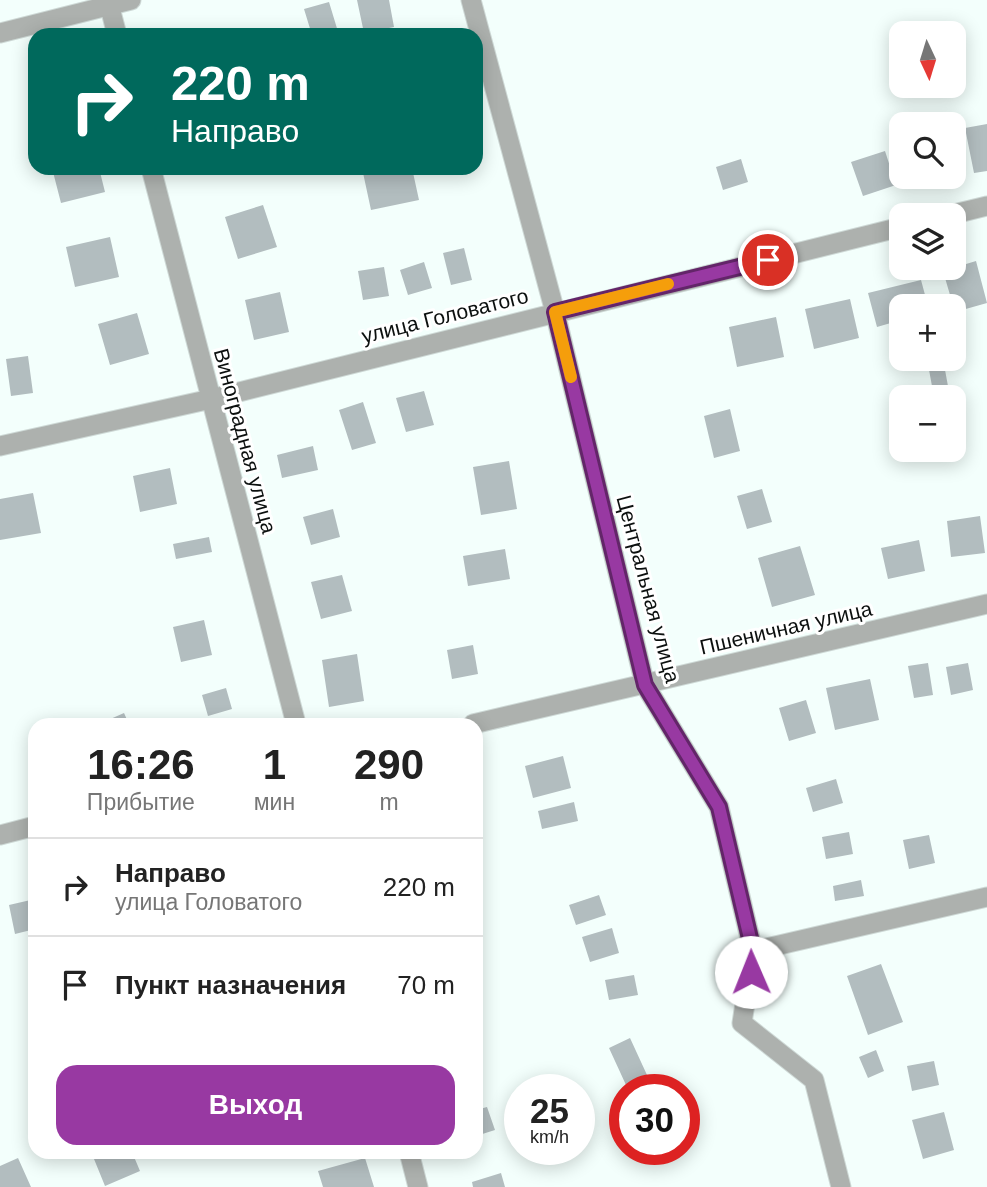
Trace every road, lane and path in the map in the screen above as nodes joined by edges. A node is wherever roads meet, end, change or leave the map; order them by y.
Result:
1 (131, 0) edge
2 (471, 0) edge
3 (108, 3) edge
4 (115, 28) edge
5 (479, 28) edge
6 (0, 33) edge
7 (483, 45) edge
8 (153, 175) edge
9 (987, 206) edge
10 (966, 211) edge
11 (889, 230) edge
12 (555, 312) junction
13 (211, 399) junction
14 (0, 446) edge
15 (987, 604) edge
16 (645, 685) junction
17 (294, 718) edge
18 (483, 722) edge
19 (28, 828) edge
20 (0, 835) edge
21 (987, 897) edge
22 (753, 951) junction
23 (411, 1159) edge
24 (418, 1187) edge
25 (841, 1187) edge

1 - 3 street
2 - 5 street, Центральная улица
3 - 4 street
3 - 6 street
7 - 12 street, Центральная улица
8 - 13 street, Виноградная улица
9 - 10 street
11 - 12 street, улица Головатого
12 - 13 street, улица Головатого
12 - 16 street, Центральная улица
13 - 14 street, улица Головатого
13 - 17 street, Виноградная улица
15 - 16 street, Пшеничная улица
16 - 18 street, Пшеничная улица
16 - 22 street, Центральная улица
19 - 20 street
21 - 22 street
22 - 25 street, Центральная улица
23 - 24 street

